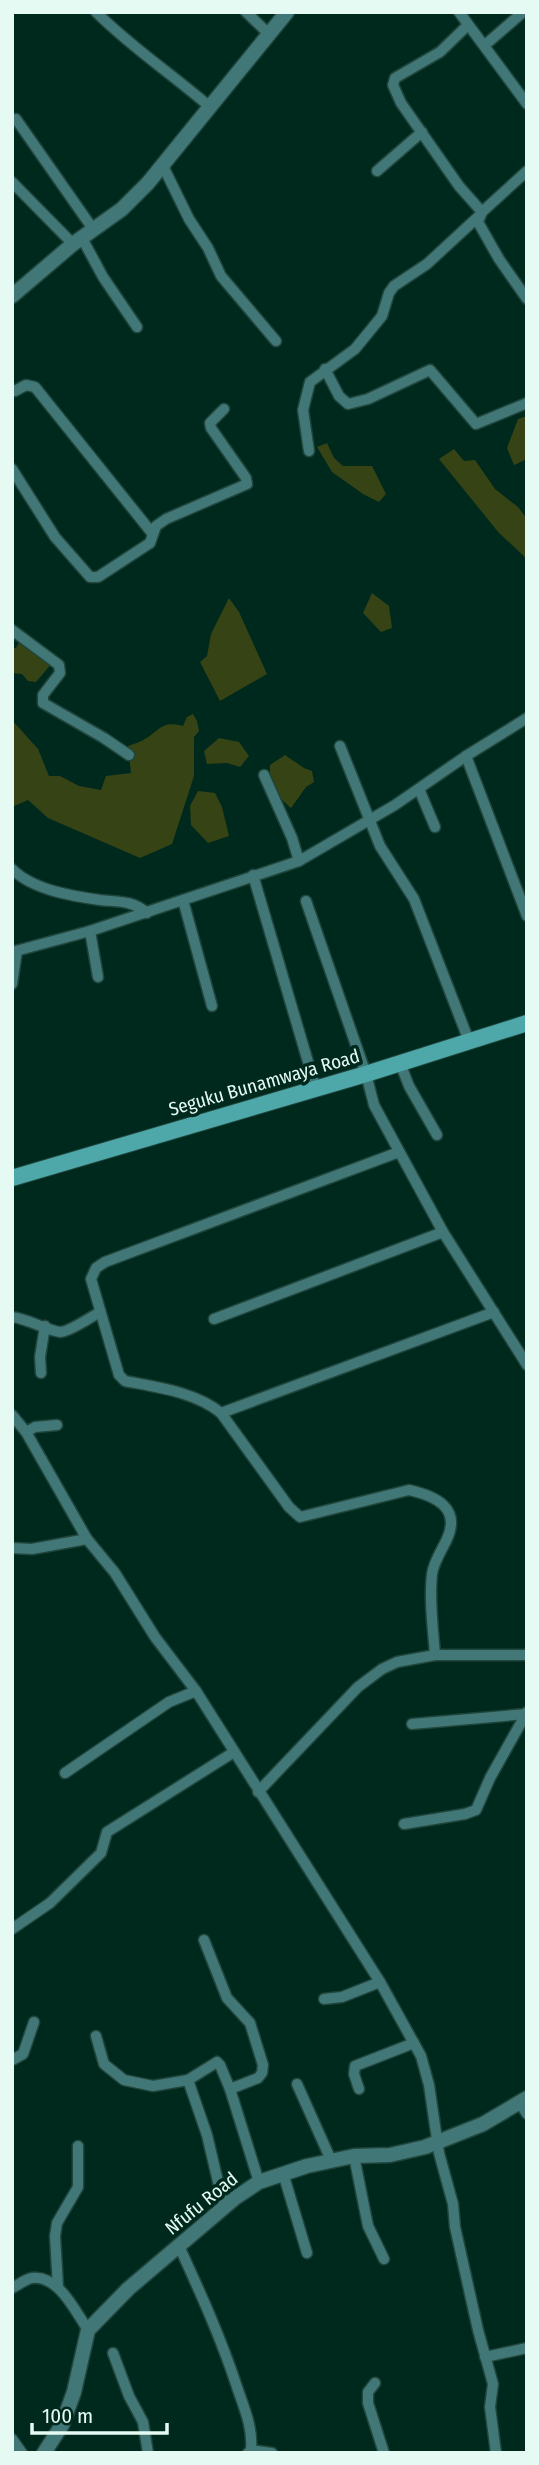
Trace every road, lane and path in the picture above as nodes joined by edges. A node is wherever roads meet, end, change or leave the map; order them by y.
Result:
1 (96, 12) edge
2 (246, 12) edge
3 (287, 12) edge
4 (458, 12) edge
5 (523, 12) edge
6 (468, 25) junction
7 (269, 34) junction
8 (485, 45) junction
9 (527, 104) edge
10 (211, 107) junction
11 (16, 119) dead end
12 (422, 132) junction
13 (163, 166) junction
14 (377, 171) dead end
15 (527, 171) edge
16 (12, 182) edge
17 (480, 214) junction
18 (83, 237) junction
19 (12, 296) edge
20 (527, 299) edge
21 (137, 327) dead end
22 (276, 341) dead end
23 (325, 369) junction
24 (12, 390) edge
25 (527, 403) edge
26 (224, 409) dead end
27 (309, 451) dead end
28 (12, 469) edge
29 (152, 533) junction
30 (12, 630) edge
31 (527, 718) edge
32 (340, 746) dead end
33 (129, 755) dead end
34 (466, 756) junction
35 (264, 775) dead end
36 (419, 789) junction
37 (370, 820) junction
38 (435, 827) dead end
39 (299, 860) junction
40 (12, 869) edge
41 (253, 875) junction
42 (183, 900) junction
43 (306, 901) dead end
44 (147, 913) junction
45 (527, 916) edge
46 (90, 931) junction
47 (15, 951) edge
48 (98, 977) dead end
49 (12, 984) edge
50 (212, 1006) dead end
51 (527, 1023) edge
52 (469, 1041) junction
53 (400, 1063) junction
54 (366, 1074) junction
55 (316, 1089) junction
56 (438, 1135) dead end
57 (399, 1152) junction
58 (12, 1178) edge
59 (443, 1231) junction
60 (100, 1312) junction
61 (494, 1312) junction
62 (12, 1317) edge
63 (214, 1319) dead end
64 (45, 1326) junction
65 (527, 1365) edge
66 (41, 1373) dead end
67 (221, 1413) junction
68 (12, 1415) edge
69 (57, 1425) dead end
70 (26, 1432) junction
71 (87, 1539) junction
72 (12, 1548) edge
73 (435, 1655) junction
74 (527, 1655) edge
75 (196, 1691) junction
76 (526, 1713) edge
77 (412, 1724) dead end
78 (234, 1752) junction
79 (65, 1773) dead end
80 (258, 1791) junction
81 (404, 1824) dead end
82 (12, 1929) edge
83 (204, 1940) dead end
84 (380, 1982) junction
85 (324, 1999) dead end
86 (34, 2022) dead end
87 (96, 2036) dead end
88 (414, 2043) junction
89 (12, 2060) edge
90 (188, 2080) junction
91 (297, 2084) dead end
92 (230, 2089) junction
93 (359, 2089) dead end
94 (524, 2104) edge
95 (437, 2143) junction
96 (78, 2146) dead end
97 (354, 2157) junction
98 (331, 2160) junction
99 (283, 2173) junction
100 (259, 2182) junction
101 (224, 2207) junction
102 (180, 2246) junction
103 (307, 2253) dead end
104 (384, 2259) dead end
105 (58, 2287) junction
106 (12, 2288) edge
107 (88, 2330) junction
108 (527, 2348) edge
109 (113, 2353) dead end
110 (485, 2357) junction
111 (374, 2383) dead end
112 (12, 2439) edge
113 (249, 2451) edge
114 (22, 2453) edge
115 (44, 2453) edge
116 (148, 2453) edge
117 (272, 2453) edge
118 (384, 2453) edge
119 (496, 2453) edge

1 - 10 street
2 - 7 street
3 - 7 street
4 - 6 street
5 - 8 street
6 - 8 street
6 - 12 street
7 - 10 street
8 - 9 street
10 - 13 street
11 - 18 street
12 - 14 street
12 - 17 street
13 - 18 street
13 - 22 street
15 - 17 street
16 - 18 street
17 - 20 street
17 - 23 street
18 - 19 street
18 - 21 street
23 - 25 street
23 - 27 street
24 - 29 street
26 - 29 street
28 - 29 street
30 - 33 street
31 - 34 street
32 - 37 street
34 - 36 street
34 - 45 street
35 - 39 street
36 - 37 street
36 - 38 street
37 - 39 street
37 - 52 street
39 - 41 street
40 - 44 street
41 - 42 street
41 - 55 street
42 - 44 street
42 - 50 street
43 - 54 street
44 - 46 street
46 - 47 street
46 - 48 street
47 - 49 street
51 - 52 main road, Seguku Bunamwaya Road
52 - 53 main road, Seguku Bunamwaya Road
53 - 54 main road, Seguku Bunamwaya Road
53 - 56 street
54 - 55 main road, Seguku Bunamwaya Road
54 - 57 street
55 - 58 main road, Seguku Bunamwaya Road
57 - 59 street
57 - 60 street
59 - 61 street
59 - 63 street
60 - 64 street
60 - 67 street
61 - 65 street
61 - 67 street
62 - 64 street
64 - 66 street
67 - 73 street
68 - 70 street
69 - 70 street
70 - 71 street
71 - 72 street
71 - 75 street
73 - 74 street
73 - 80 street
75 - 78 street
75 - 79 street
76 - 77 street
76 - 81 street
78 - 80 street
78 - 82 street
80 - 84 street
83 - 92 street
84 - 85 street
84 - 88 street
86 - 89 street
87 - 90 street
88 - 93 street
88 - 95 street
90 - 92 street
90 - 101 street
91 - 98 street
92 - 100 street
94 - 95 street, Nfufu Road
95 - 97 street, Nfufu Road
95 - 110 street
96 - 105 street
97 - 98 street, Nfufu Road
97 - 104 street
98 - 99 street, Nfufu Road
99 - 100 street, Nfufu Road
99 - 103 street
100 - 101 street, Nfufu Road
101 - 102 street, Nfufu Road
102 - 107 street, Nfufu Road
102 - 113 street
105 - 106 street
105 - 107 street
107 - 115 street
108 - 110 street
109 - 116 street
110 - 119 street
111 - 118 street
112 - 114 street
113 - 117 street

